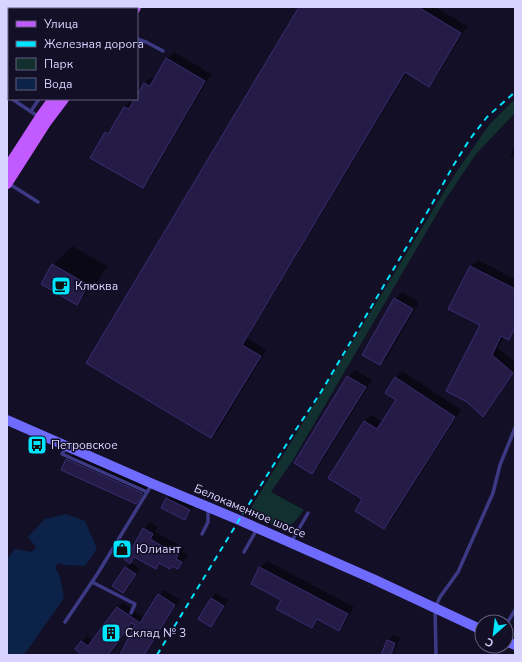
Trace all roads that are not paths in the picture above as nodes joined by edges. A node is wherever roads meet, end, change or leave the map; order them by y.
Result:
1 (138, 39) edge
2 (163, 51) dead end
3 (14, 100) edge
4 (38, 100) edge
5 (53, 100) edge
6 (63, 100) edge
7 (31, 111) junction
8 (43, 120) junction
9 (7, 168) edge
10 (7, 183) edge
11 (38, 202) dead end
12 (7, 420) edge
13 (515, 428) edge
14 (150, 488) junction
15 (208, 507) junction
16 (308, 513) dead end
17 (258, 528) junction
18 (202, 534) dead end
19 (291, 542) junction
20 (244, 552) dead end
21 (92, 582) junction
22 (435, 608) junction
23 (131, 613) dead end
24 (65, 622) dead end
25 (474, 626) edge
26 (436, 655) edge

1 - 2 lane
3 - 7 lane
4 - 7 lane
5 - 8 main road
6 - 8 main road
7 - 8 lane
8 - 9 main road
8 - 10 main road
10 - 11 lane
12 - 14 main road, Белокаменное шоссе
13 - 22 lane
14 - 15 main road, Белокаменное шоссе
14 - 21 lane
15 - 17 main road, Белокаменное шоссе
15 - 18 lane
16 - 19 lane
17 - 19 main road, Белокаменное шоссе
17 - 20 lane
19 - 22 main road, Белокаменное шоссе
21 - 23 lane
21 - 24 lane
22 - 25 main road, Белокаменное шоссе
22 - 26 lane

